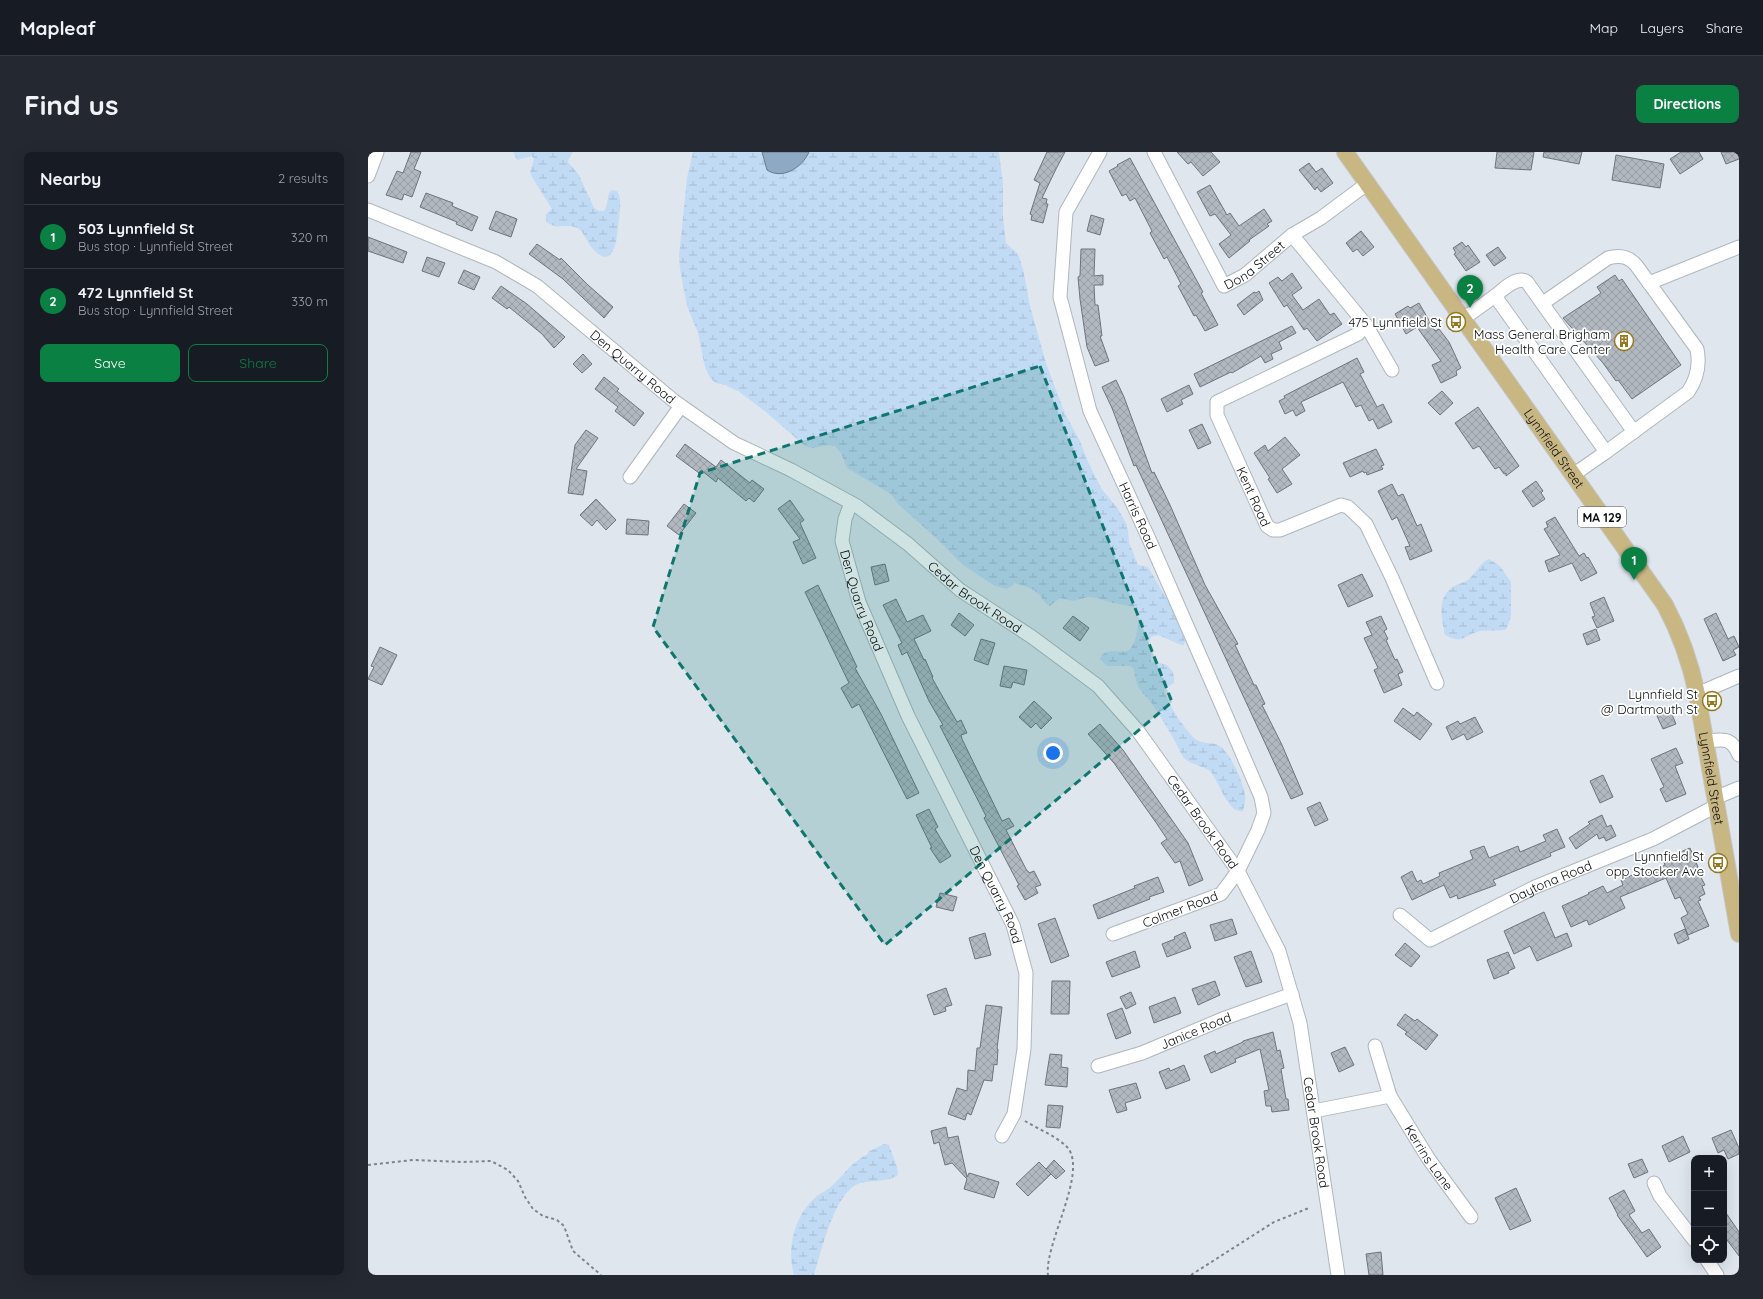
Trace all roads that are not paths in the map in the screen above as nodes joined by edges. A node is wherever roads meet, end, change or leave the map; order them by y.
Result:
1 (377, 152) edge
2 (1100, 152) edge
3 (1154, 152) edge
4 (1345, 152) edge
5 (368, 176) edge
6 (1368, 183) junction
7 (368, 210) edge
8 (1292, 236) junction
9 (1739, 247) edge
10 (1649, 283) junction
11 (1495, 296) junction
12 (1543, 303) junction
13 (1463, 319) junction
14 (1366, 325) junction
15 (1392, 370) dead end
16 (682, 406) junction
17 (1634, 432) junction
18 (1606, 452) junction
19 (1573, 475) junction
20 (630, 477) dead end
21 (851, 503) junction
22 (1739, 676) edge
23 (1437, 683) dead end
24 (1697, 694) junction
25 (1705, 741) junction
26 (1739, 755) edge
27 (1739, 788) edge
28 (1716, 802) junction
29 (1238, 871) junction
30 (1734, 882) edge
31 (1400, 915) dead end
32 (1113, 934) dead end
33 (1739, 934) edge
34 (1292, 994) junction
35 (1375, 1046) dead end
36 (1098, 1066) dead end
37 (1390, 1096) junction
38 (1314, 1111) junction
39 (1002, 1136) dead end
40 (1654, 1182) dead end
41 (1471, 1217) dead end
42 (1691, 1236) edge
43 (1710, 1263) edge
44 (1338, 1275) edge
45 (1717, 1275) edge

1 - 5 street
2 - 29 street, Harris Road
3 - 8 street, Dona Street
4 - 6 main road, Lynnfield Street / MA 129
6 - 8 street, Dona Street
6 - 13 main road, Lynnfield Street / MA 129
7 - 16 street, Den Quarry Road
8 - 14 street
9 - 10 street
10 - 12 street
10 - 17 street
11 - 12 street
11 - 13 street
11 - 18 street
12 - 17 street
13 - 19 main road, Lynnfield Street / MA 129
14 - 15 street
14 - 23 street, Kent Road
16 - 20 street
16 - 21 street, Den Quarry Road
17 - 18 street
18 - 19 street
19 - 24 main road, Lynnfield Street / MA 129
21 - 29 street, Cedar Brook Road
21 - 39 street, Den Quarry Road
22 - 24 street
24 - 25 main road, Lynnfield Street / MA 129
25 - 26 street
25 - 28 main road, Lynnfield Street / MA 129
27 - 28 street, Daytona Road
28 - 30 main road, Lynnfield Street / MA 129
28 - 31 street, Daytona Road
29 - 32 street, Colmer Road
29 - 34 street, Cedar Brook Road
30 - 33 main road, Lynnfield Street / MA 129
34 - 36 street, Janice Road
34 - 38 street, Cedar Brook Road
35 - 37 street, Kerrins Lane
37 - 38 street
37 - 41 street, Kerrins Lane
38 - 44 street, Cedar Brook Road
40 - 42 street
43 - 45 street

